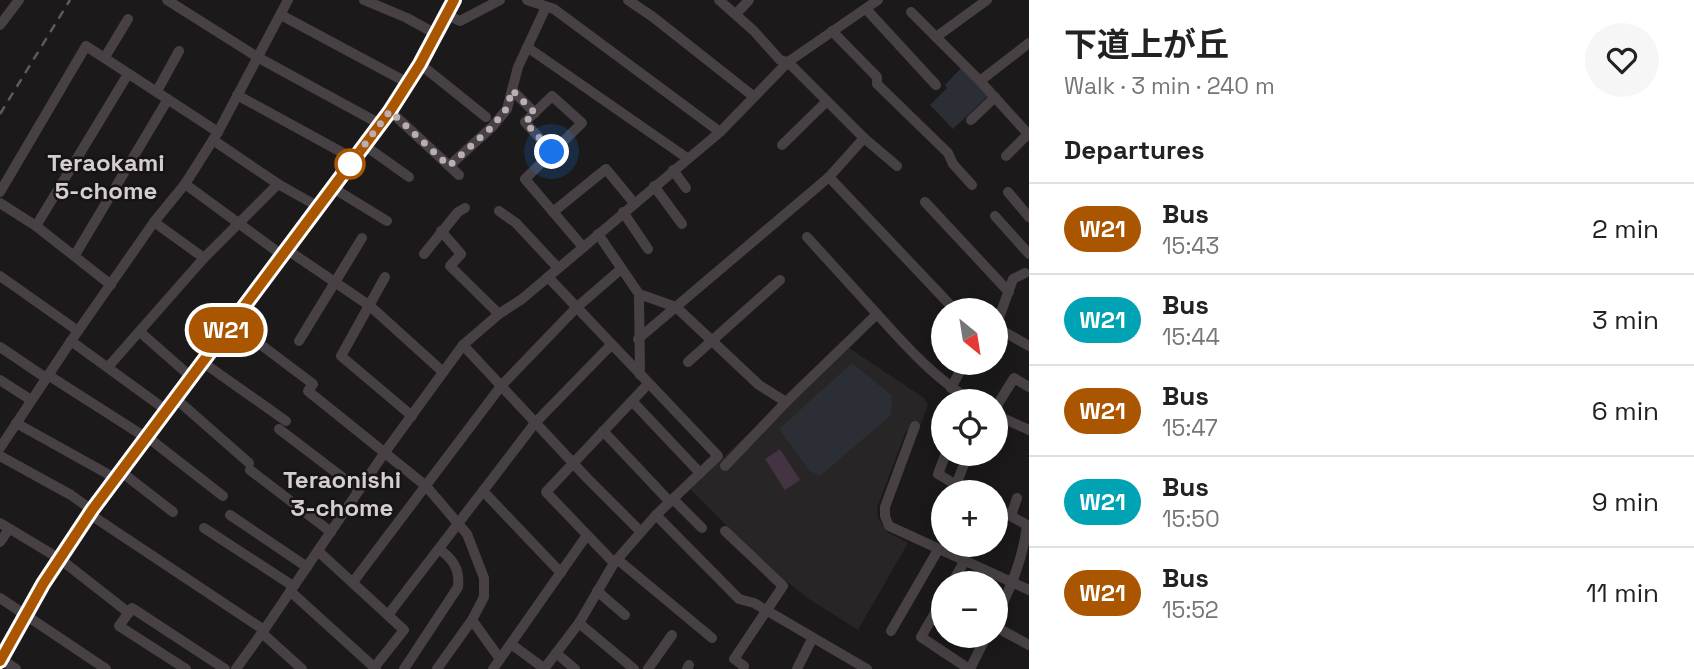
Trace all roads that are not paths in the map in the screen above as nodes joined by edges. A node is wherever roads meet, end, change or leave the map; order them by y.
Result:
1 (19, 0) edge
2 (167, 0) edge
3 (288, 0) edge
4 (364, 0) edge
5 (454, 0) edge
6 (500, 0) edge
7 (527, 0) edge
8 (628, 0) edge
9 (719, 0) edge
10 (749, 0) edge
11 (878, 0) edge
12 (987, 0) edge
13 (546, 7) junction
14 (866, 9) junction
15 (911, 12) dead end
16 (736, 14) junction
17 (281, 15) junction
18 (447, 15) junction
19 (128, 19) dead end
20 (0, 25) edge
21 (832, 30) junction
22 (436, 34) junction
23 (936, 37) junction
24 (1029, 43) edge
25 (527, 47) junction
26 (179, 51) dead end
27 (105, 57) junction
28 (259, 58) junction
29 (788, 62) junction
30 (420, 64) junction
31 (128, 74) junction
32 (980, 81) junction
33 (408, 83) junction
34 (936, 85) dead end
35 (512, 90) junction
36 (157, 91) junction
37 (237, 95) junction
38 (753, 96) junction
39 (995, 97) junction
40 (168, 99) junction
41 (826, 102) junction
42 (390, 111) junction
43 (535, 113) junction
44 (486, 117) dead end
45 (971, 120) dead end
46 (380, 124) junction
47 (720, 132) junction
48 (1029, 134) edge
49 (216, 136) junction
50 (864, 138) junction
51 (364, 145) junction
52 (782, 145) dead end
53 (552, 152) junction
54 (1006, 156) dead end
55 (687, 158) junction
56 (354, 159) junction
57 (449, 166) junction
58 (897, 166) dead end
59 (673, 170) junction
60 (459, 175) dead end
61 (409, 177) dead end
62 (829, 177) junction
63 (185, 184) junction
64 (278, 184) junction
65 (972, 185) dead end
66 (654, 186) junction
67 (333, 188) junction
68 (685, 188) dead end
69 (0, 192) edge
70 (1008, 192) dead end
71 (925, 202) dead end
72 (0, 203) edge
73 (634, 203) junction
74 (319, 207) junction
75 (466, 208) dead end
76 (499, 211) dead end
77 (553, 212) junction
78 (623, 212) junction
79 (995, 216) dead end
80 (1029, 217) edge
81 (387, 221) dead end
82 (154, 222) junction
83 (238, 222) junction
84 (682, 224) dead end
85 (36, 226) junction
86 (441, 231) junction
87 (598, 234) junction
88 (362, 237) dead end
89 (807, 237) dead end
90 (583, 247) junction
91 (648, 249) dead end
92 (284, 252) junction
93 (424, 254) dead end
94 (75, 255) junction
95 (1029, 256) edge
96 (204, 258) junction
97 (558, 268) junction
98 (621, 269) junction
99 (1027, 275) edge
100 (0, 276) edge
101 (385, 277) dead end
102 (548, 277) junction
103 (780, 280) dead end
104 (333, 283) junction
105 (111, 285) junction
106 (1009, 292) junction
107 (639, 294) junction
108 (944, 298) edge
109 (1007, 298) edge
110 (370, 306) junction
111 (676, 307) junction
112 (576, 308) junction
113 (499, 314) junction
114 (877, 314) junction
115 (232, 323) junction
116 (78, 331) junction
117 (140, 332) junction
118 (1008, 333) edge
119 (638, 339) junction
120 (711, 340) junction
121 (71, 341) junction
122 (299, 341) dead end
123 (463, 345) junction
124 (611, 345) junction
125 (1029, 346) edge
126 (0, 347) edge
127 (201, 361) junction
128 (688, 362) dead end
129 (108, 366) junction
130 (443, 372) junction
131 (640, 375) junction
132 (958, 375) edge
133 (47, 376) junction
134 (190, 376) junction
135 (0, 380) edge
136 (649, 384) junction
137 (501, 386) junction
138 (1029, 387) edge
139 (951, 388) joint
140 (1007, 389) edge
141 (175, 398) junction
142 (31, 400) junction
143 (632, 401) junction
144 (786, 402) junction
145 (166, 410) junction
146 (412, 416) junction
147 (1008, 420) edge
148 (16, 423) junction
149 (535, 423) junction
150 (915, 426) dead end
151 (1029, 430) edge
152 (603, 432) junction
153 (145, 437) junction
154 (0, 447) edge
155 (385, 452) junction
156 (0, 456) edge
157 (573, 463) junction
158 (725, 466) dead end
159 (941, 466) edge
160 (699, 474) junction
161 (118, 475) junction
162 (948, 480) edge
163 (426, 486) junction
164 (359, 491) junction
165 (484, 491) junction
166 (223, 496) dead end
167 (1017, 498) dead end
168 (671, 500) junction
169 (91, 512) junction
170 (173, 512) dead end
171 (1008, 514) edge
172 (230, 515) dead end
173 (656, 515) junction
174 (1011, 516) junction
175 (458, 523) junction
176 (5, 526) edge
177 (1028, 526) edge
178 (204, 527) dead end
179 (702, 528) dead end
180 (331, 531) junction
181 (640, 531) junction
182 (725, 531) dead end
183 (587, 535) junction
184 (0, 542) edge
185 (931, 547) edge
186 (439, 549) junction
187 (318, 551) junction
188 (934, 557) edge
189 (953, 557) edge
190 (60, 559) junction
191 (616, 561) junction
192 (964, 562) junction
193 (307, 567) junction
194 (959, 571) edge
195 (561, 573) junction
196 (353, 582) junction
197 (1012, 583) junction
198 (292, 588) junction
199 (1029, 590) edge
200 (597, 591) junction
201 (1008, 592) edge
202 (0, 598) edge
203 (129, 612) junction
204 (766, 612) junction
205 (26, 614) junction
206 (388, 615) junction
207 (625, 615) dead end
208 (472, 620) junction
209 (931, 620) edge
210 (579, 623) junction
211 (263, 632) junction
212 (891, 632) dead end
213 (1008, 634) edge
214 (672, 635) dead end
215 (712, 638) dead end
216 (812, 639) junction
217 (510, 644) junction
218 (931, 644) edge
219 (1029, 645) edge
220 (938, 648) edge
221 (980, 648) edge
222 (556, 653) junction
223 (500, 659) junction
224 (0, 660) edge
225 (375, 668) edge
226 (16, 669) edge
227 (106, 669) edge
228 (186, 669) edge
229 (225, 669) edge
230 (236, 669) edge
231 (302, 669) edge
232 (404, 669) edge
233 (437, 669) edge
234 (493, 669) edge
235 (545, 669) edge
236 (575, 669) edge
237 (634, 669) edge
238 (648, 669) edge
239 (743, 669) edge
240 (797, 669) edge
241 (867, 669) edge
242 (969, 669) edge

1 - 20 street
2 - 28 street
3 - 17 street
4 - 22 street
5 - 18 street
6 - 18 street
7 - 13 street
8 - 38 street
9 - 16 street
10 - 16 street
11 - 14 street
12 - 23 street
13 - 25 street
13 - 47 street
14 - 21 street
14 - 34 street
15 - 23 street
16 - 29 street
17 - 28 street
17 - 33 street
18 - 22 street
19 - 27 street
21 - 29 street
21 - 65 street
22 - 30 street
23 - 32 street
24 - 32 street
25 - 35 street
25 - 55 street
26 - 36 street
27 - 31 street
27 - 69 street
28 - 37 street
28 - 46 street
29 - 38 street
29 - 41 street
30 - 33 street
30 - 44 street
31 - 36 street
31 - 85 street
32 - 39 street
33 - 42 street
35 - 43 street
35 - 57 street
36 - 40 street
37 - 49 street
37 - 56 street
38 - 47 street
39 - 45 street
39 - 48 street
40 - 49 street
40 - 94 street
41 - 50 street
41 - 52 street
42 - 46 street
42 - 57 street
43 - 53 street
43 - 53 street
46 - 51 street
47 - 55 street
48 - 54 street
49 - 63 street
49 - 64 street
50 - 58 street
50 - 62 street
51 - 56 street
51 - 61 street
53 - 77 street
55 - 59 street
56 - 67 street
57 - 60 street
59 - 66 street
59 - 68 street
62 - 108 street
62 - 111 street
63 - 82 street
63 - 83 street
64 - 74 street
64 - 83 street
66 - 73 street
66 - 84 street
67 - 74 street
67 - 81 street
70 - 80 street
71 - 106 street
72 - 85 street
73 - 77 street
73 - 78 street
74 - 92 street
75 - 86 street
76 - 97 street
77 - 90 street
78 - 87 street
78 - 91 street
79 - 95 street
82 - 96 street
82 - 105 street
83 - 92 street
83 - 96 street
85 - 94 street
86 - 93 street
86 - 113 street
87 - 90 street
87 - 98 street
88 - 104 street
89 - 114 street
90 - 97 street
92 - 104 street
92 - 115 street
94 - 105 street
95 - 99 street
96 - 117 street
97 - 102 street
98 - 107 street
98 - 112 street
99 - 106 street
100 - 116 street
101 - 110 street
102 - 112 street
102 - 113 street
103 - 120 street
104 - 110 street
104 - 122 street
105 - 116 street
106 - 109 street
107 - 111 street
107 - 119 street
110 - 130 street
110 - 146 street
111 - 119 street
111 - 120 street
112 - 124 street
112 - 137 street
113 - 123 street
114 - 139 street
114 - 144 street
115 - 127 street
115 - 155 street
116 - 121 street
117 - 129 street
117 - 134 street
118 - 125 street
119 - 131 street
120 - 128 street
120 - 144 street
121 - 129 street
121 - 133 street
123 - 130 street
123 - 137 street
124 - 131 street
124 - 149 street
126 - 133 street
127 - 134 street
127 - 164 street
129 - 145 street
130 - 146 street
131 - 136 street
132 - 139 street
133 - 142 street
133 - 153 street
134 - 141 street
135 - 142 street
136 - 143 street
136 - 160 street
137 - 149 street
137 - 163 street
138 - 140 street
141 - 145 street
141 - 180 street
142 - 148 street
143 - 152 street
143 - 160 street
144 - 158 street
145 - 153 street
146 - 155 street
147 - 151 street
148 - 154 street
148 - 161 street
149 - 157 street
149 - 165 street
150 - 185 street
152 - 157 street
152 - 168 street
153 - 161 street
153 - 166 street
155 - 163 street
155 - 164 street
156 - 169 street
157 - 181 street
157 - 183 street
159 - 162 street
160 - 168 street
161 - 169 street
161 - 170 street
163 - 175 street
163 - 196 street
164 - 180 street
165 - 175 street
165 - 195 street
167 - 174 street
168 - 173 street
168 - 179 street
169 - 190 street
169 - 211 street
171 - 174 street
172 - 193 street
173 - 181 street
173 - 204 street
174 - 177 street
175 - 186 street
175 - 208 street
176 - 184 street
176 - 190 street
177 - 197 street
178 - 198 street
180 - 187 street
181 - 191 street
182 - 204 street
183 - 191 street
183 - 195 street
186 - 206 street
186 - 232 street
187 - 193 street
187 - 196 street
188 - 212 street
189 - 192 street
190 - 203 street
190 - 205 street
191 - 200 street
191 - 215 street
192 - 194 street
192 - 197 street
193 - 198 street
195 - 217 street
196 - 206 street
197 - 199 street
197 - 201 street
198 - 211 street
198 - 225 street
200 - 207 street
200 - 210 street
202 - 205 street
203 - 228 street
203 - 229 street
204 - 216 street
204 - 239 street
205 - 224 street
205 - 227 street
206 - 225 street
208 - 223 street
208 - 233 street
209 - 218 street
210 - 222 street
210 - 237 street
211 - 230 street
211 - 231 street
213 - 219 street
214 - 238 street
216 - 240 street
216 - 241 street
217 - 223 street
217 - 235 street
220 - 242 street
221 - 242 street
222 - 235 street
222 - 236 street
223 - 234 street
224 - 226 street

